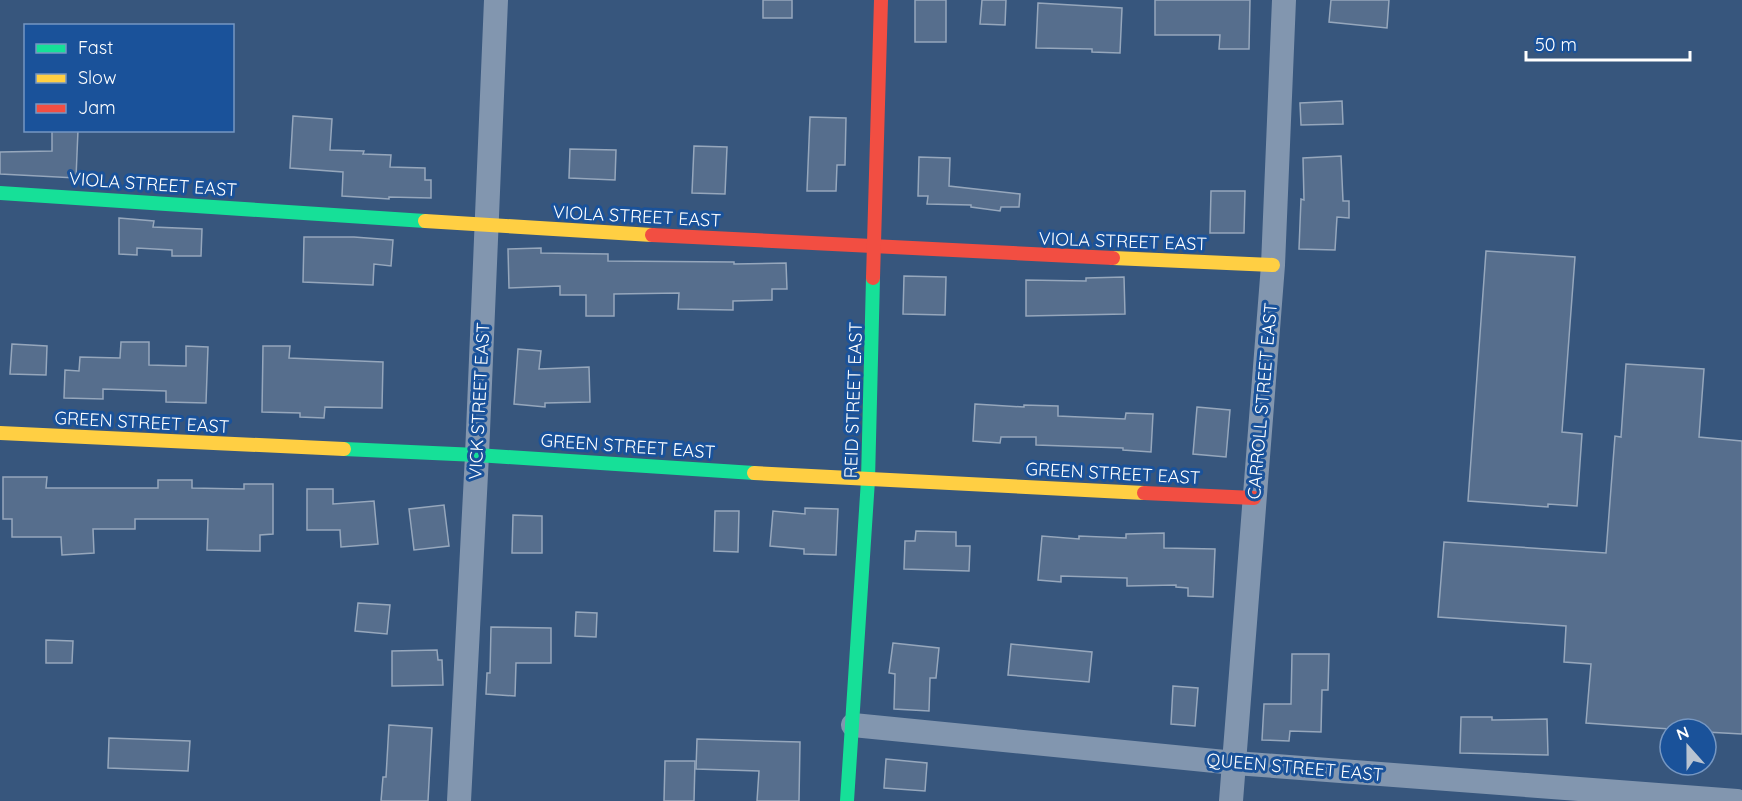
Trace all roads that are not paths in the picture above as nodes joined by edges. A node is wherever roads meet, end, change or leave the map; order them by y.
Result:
1 (496, 0) edge
2 (881, 0) edge
3 (1284, 0) edge
4 (0, 193) edge
5 (487, 225) junction
6 (876, 249) junction
7 (1274, 265) junction
8 (0, 433) edge
9 (477, 455) junction
10 (868, 480) junction
11 (1254, 498) junction
12 (853, 725) junction
13 (1235, 763) junction
14 (459, 801) edge
15 (847, 801) edge
16 (1231, 801) edge
17 (1737, 801) edge

1 - 5 street, VICK STREET EAST
2 - 6 street, REID STREET EAST
3 - 7 street, CARROLL STREET EAST
4 - 5 street, VIOLA STREET EAST
5 - 6 street, VIOLA STREET EAST
5 - 9 street, VICK STREET EAST
6 - 7 street, VIOLA STREET EAST
6 - 10 street, REID STREET EAST
7 - 11 street, CARROLL STREET EAST
8 - 9 street, GREEN STREET EAST
9 - 10 street, GREEN STREET EAST
9 - 14 street, VICK STREET EAST
10 - 11 street, GREEN STREET EAST
10 - 12 street, REID STREET EAST
11 - 13 street, CARROLL STREET EAST
12 - 13 street, QUEEN STREET EAST
12 - 15 street, REID STREET EAST
13 - 16 street, CARROLL STREET EAST
13 - 17 street, QUEEN STREET EAST

